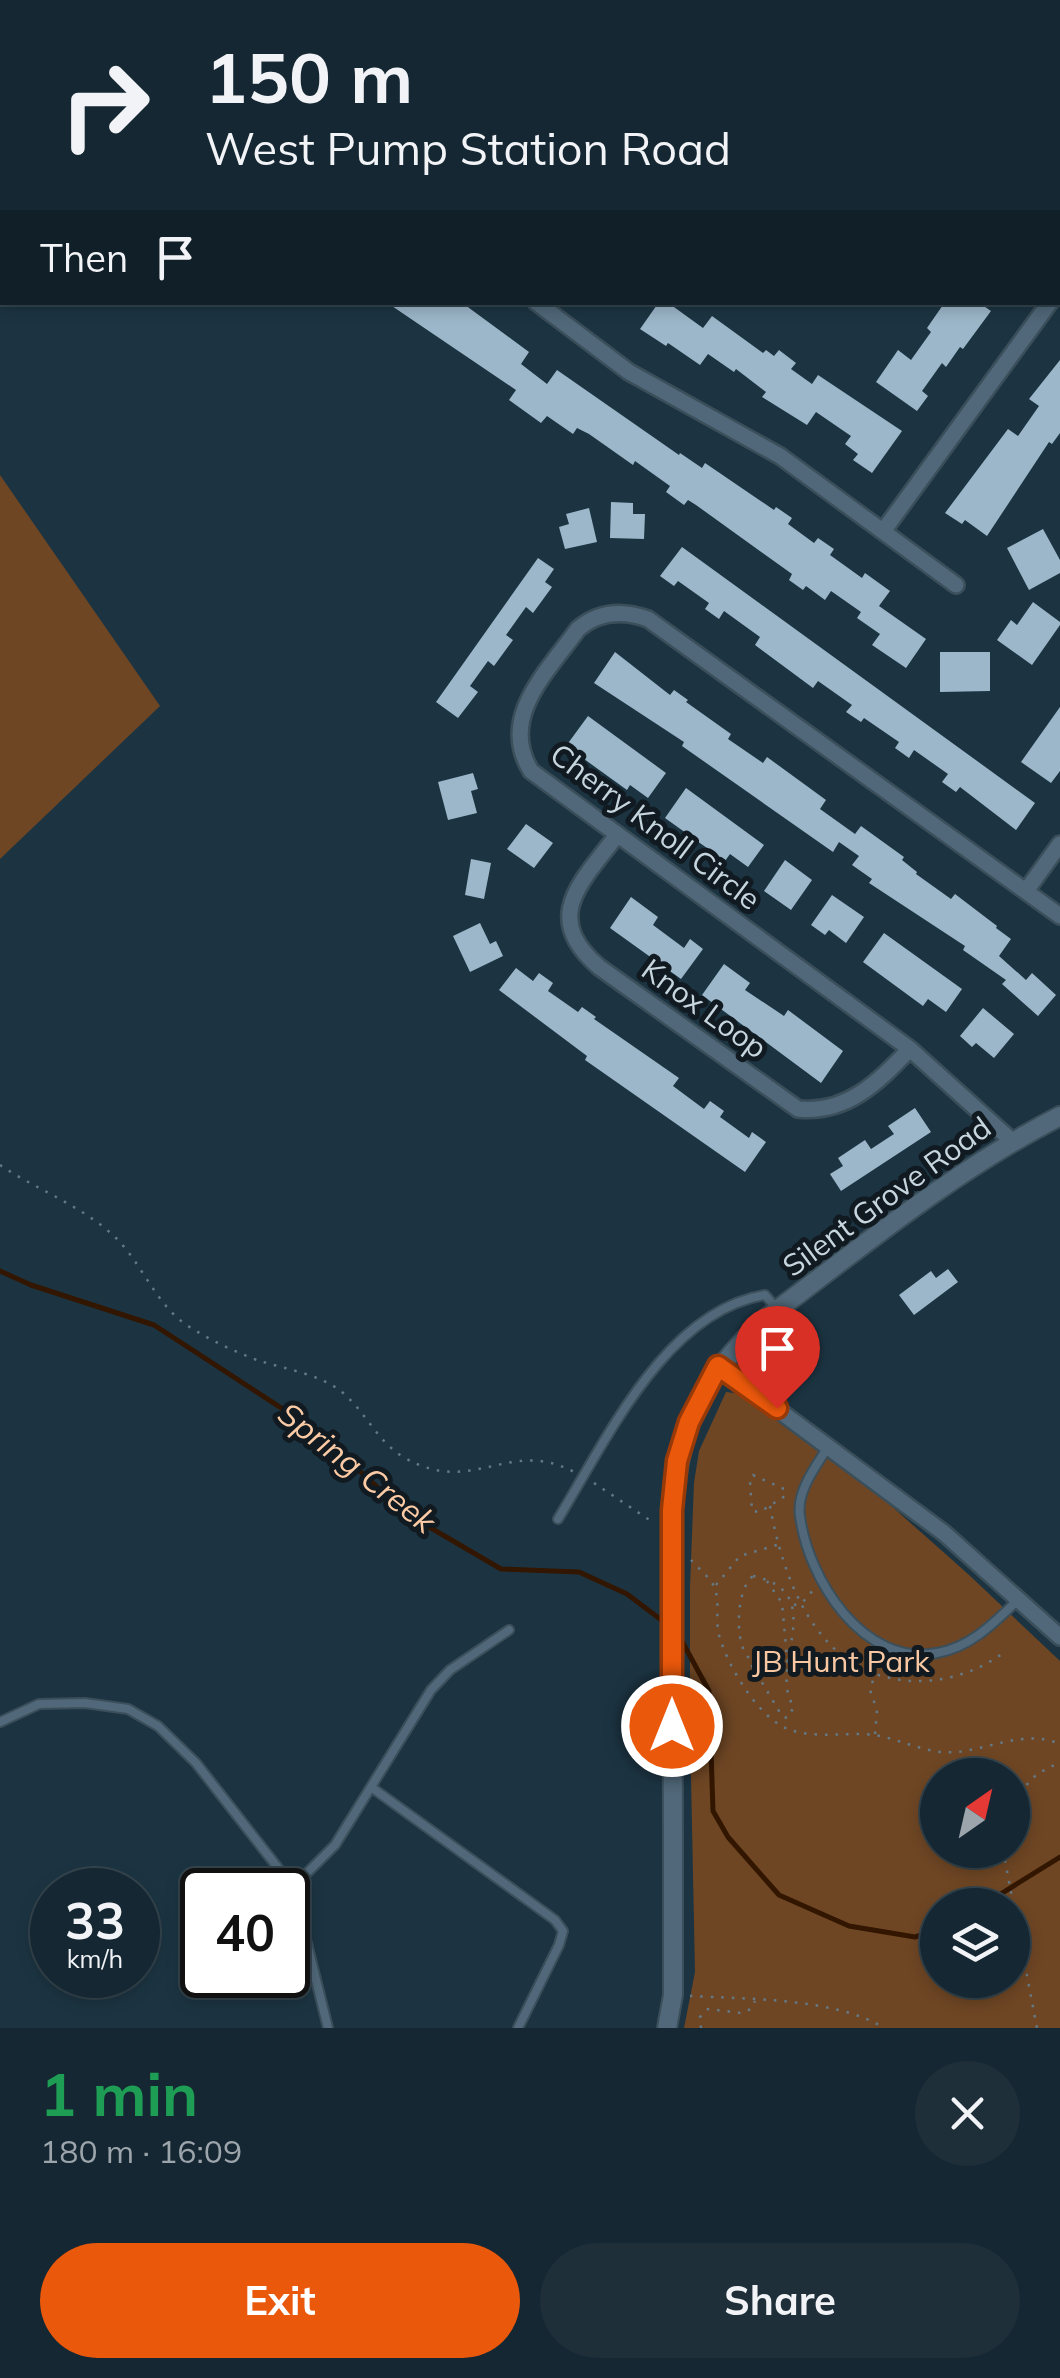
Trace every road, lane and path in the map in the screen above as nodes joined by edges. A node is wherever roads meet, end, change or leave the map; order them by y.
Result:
1 (540, 305) edge
2 (1048, 305) edge
3 (884, 530) junction
4 (956, 585) dead end
5 (616, 835) junction
6 (1060, 844) edge
7 (1026, 891) junction
8 (1060, 916) edge
9 (910, 1049) junction
10 (1060, 1116) edge
11 (1012, 1141) junction
12 (0, 1165) edge
13 (778, 1310) junction
14 (718, 1366) junction
15 (828, 1446) junction
16 (583, 1478) junction
17 (780, 1488) joint
18 (558, 1519) dead end
19 (662, 1529) dead end
20 (777, 1545) dead end
21 (689, 1558) dead end
22 (766, 1580) junction
23 (821, 1580) junction
24 (715, 1586) junction
25 (1018, 1600) junction
26 (792, 1605) junction
27 (509, 1630) dead end
28 (1060, 1637) edge
29 (892, 1649) junction
30 (875, 1673) dead end
31 (788, 1674) junction
32 (894, 1679) dead end
33 (0, 1722) edge
34 (875, 1735) junction
35 (1060, 1744) edge
36 (1060, 1762) edge
37 (1030, 1781) edge
38 (371, 1787) junction
39 (277, 1868) edge
40 (1005, 1868) edge
41 (310, 1869) edge
42 (310, 1958) edge
43 (674, 1996) junction
44 (755, 2000) junction
45 (328, 2028) edge
46 (518, 2028) edge
47 (667, 2028) edge
48 (701, 2028) edge
49 (884, 2028) edge
50 (1038, 2028) edge

1 - 3 street
2 - 3 street
3 - 4 street
5 - 7 street, Cherry Knoll Circle
5 - 9 street, Cherry Knoll Circle
5 - 9 street, Knox Loop
6 - 7 street
7 - 8 street, Cherry Knoll Circle
9 - 11 street, Cherry Knoll Circle
10 - 11 street, Silent Grove Road
11 - 13 street, Silent Grove Road
12 - 16 path
13 - 14 street, Silent Grove Road
13 - 16 lane
14 - 15 street
14 - 43 street, Silent Grove Road, bridge
15 - 23 lane
15 - 25 street
16 - 18 lane
16 - 19 path
17 - 17 path
20 - 24 path
21 - 24 path
22 - 26 path
22 - 31 path
22 - 31 path
23 - 26 path
23 - 29 lane
24 - 34 path
25 - 28 street
25 - 29 lane
26 - 31 path
27 - 38 lane
29 - 32 path
30 - 34 path
33 - 39 lane
34 - 35 path
36 - 37 path
38 - 41 lane
38 - 46 lane
40 - 50 path
42 - 45 lane
43 - 44 path
43 - 47 street, Silent Grove Road
44 - 48 path
44 - 49 path

